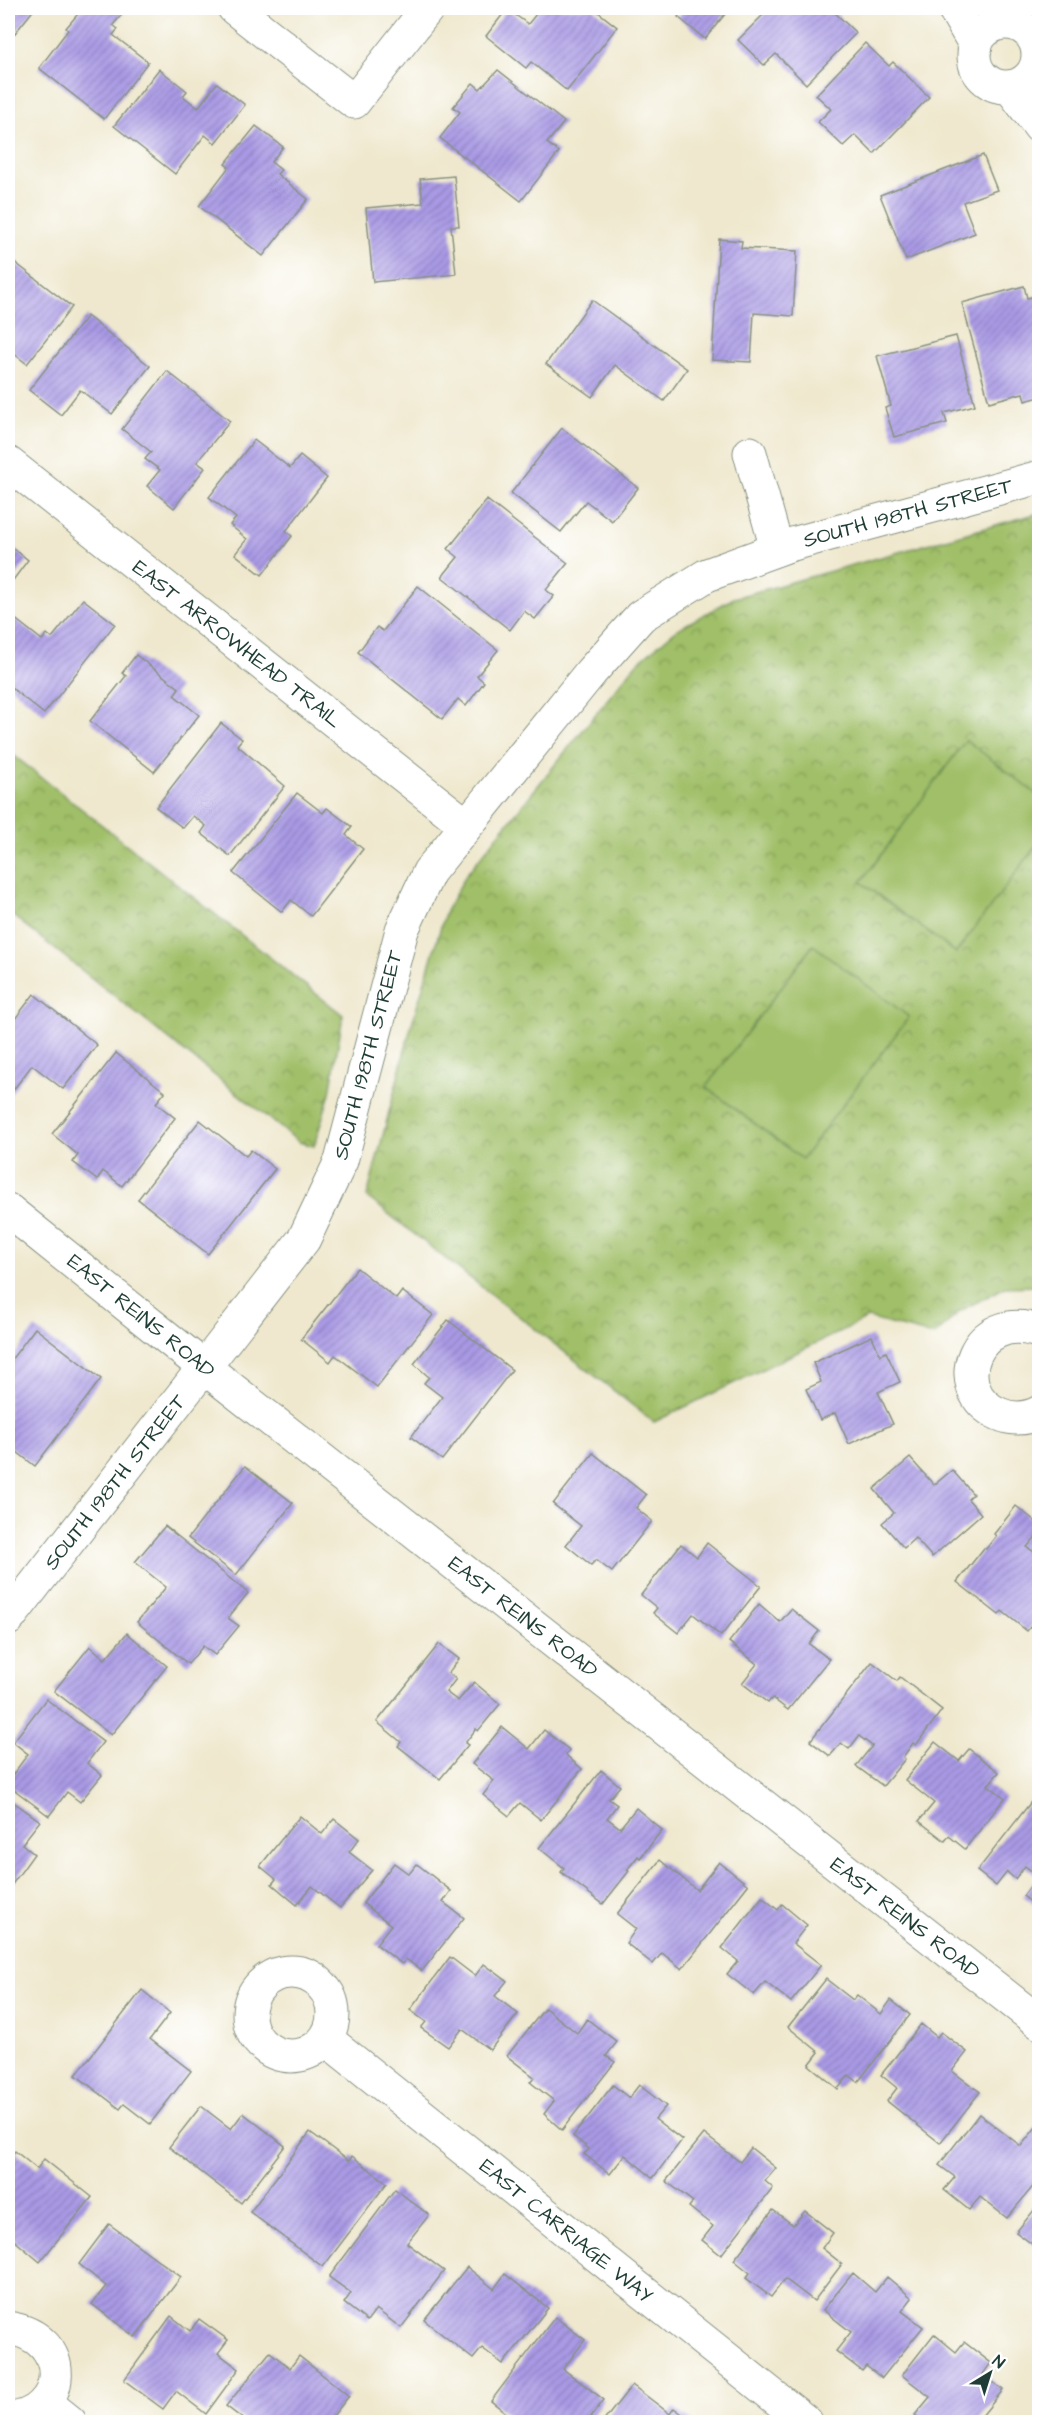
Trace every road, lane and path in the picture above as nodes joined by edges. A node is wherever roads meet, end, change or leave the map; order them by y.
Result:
1 (234, 8) edge
2 (428, 8) edge
3 (954, 8) edge
4 (1008, 16) edge
5 (976, 46) junction
6 (1039, 56) edge
7 (1010, 87) junction
8 (1040, 127) edge
9 (750, 453) dead end
10 (8, 463) edge
11 (1040, 477) edge
12 (777, 549) junction
13 (466, 825) junction
14 (8, 1209) edge
15 (1040, 1332) edge
16 (205, 1368) junction
17 (1040, 1412) edge
18 (8, 1619) edge
19 (1040, 2023) edge
20 (326, 2039) dead end
21 (8, 2328) edge
22 (45, 2402) junction
23 (8, 2419) edge
24 (70, 2422) edge
25 (806, 2422) edge

1 - 2 street
3 - 5 street
4 - 5 street
4 - 6 street
5 - 7 street
6 - 7 street
7 - 8 street
9 - 12 street, SOUTH 198TH STREET
10 - 13 street, EAST ARROWHEAD TRAIL
11 - 12 street, SOUTH 198TH STREET
12 - 13 street, SOUTH 198TH STREET
13 - 16 street, SOUTH 198TH STREET
14 - 16 street, EAST REINS ROAD
15 - 17 street
16 - 18 street, SOUTH 198TH STREET
16 - 19 street, EAST REINS ROAD
20 - 25 street, EAST CARRIAGE WAY
21 - 22 street
22 - 23 street
22 - 24 street

